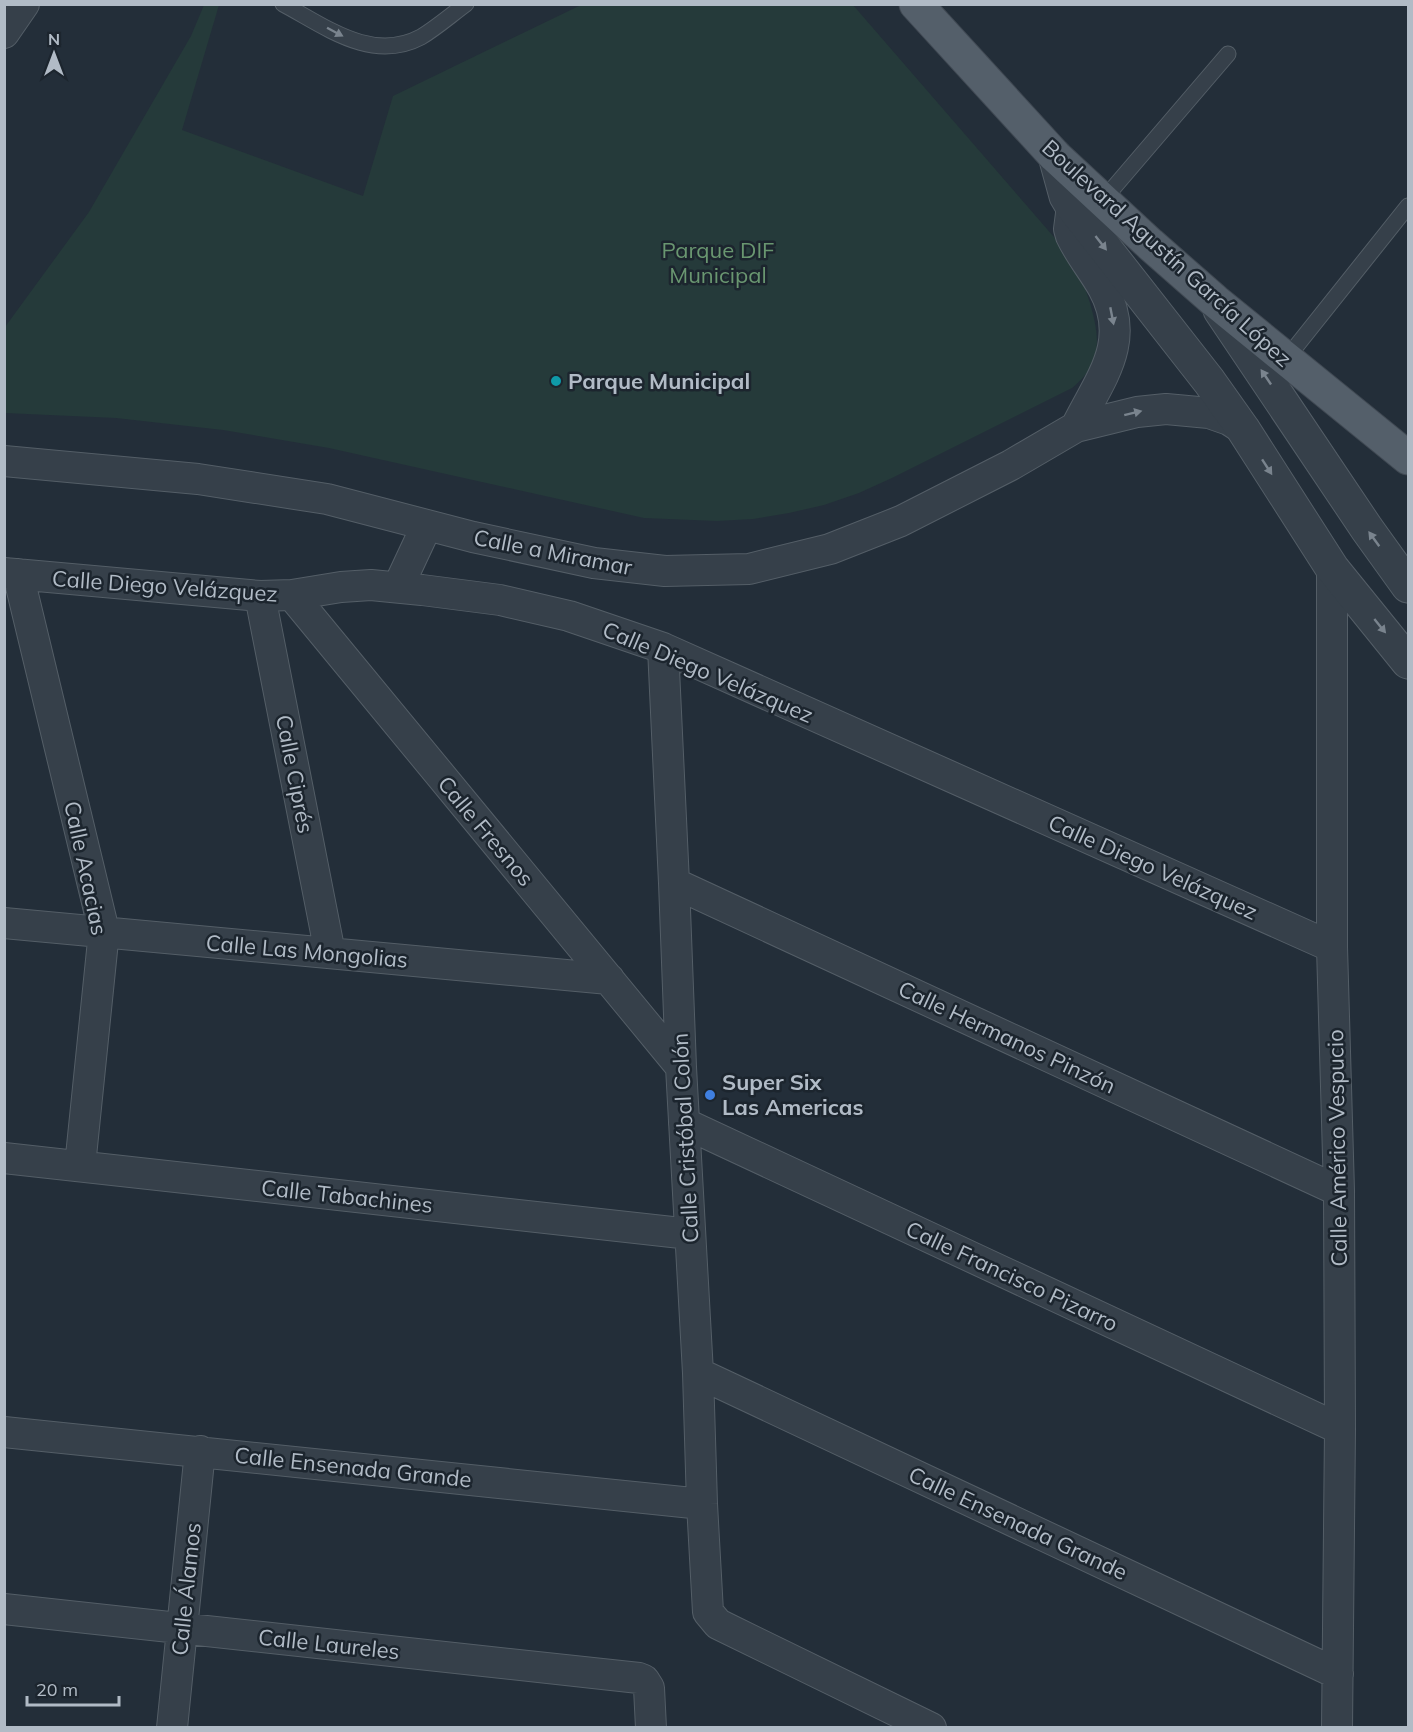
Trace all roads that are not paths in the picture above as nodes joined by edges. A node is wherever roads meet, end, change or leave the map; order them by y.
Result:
1 (24, 4) edge
2 (283, 4) edge
3 (466, 4) edge
4 (916, 4) edge
5 (4, 33) edge
6 (1228, 54) dead end
7 (1087, 203) junction
8 (1408, 206) edge
9 (1215, 301) junction
10 (1286, 360) junction
11 (1076, 427) junction
12 (1243, 429) junction
13 (1408, 458) edge
14 (4, 462) edge
15 (427, 525) junction
16 (1332, 568) junction
17 (11, 574) edge
18 (1408, 586) edge
19 (398, 587) junction
20 (292, 595) junction
21 (260, 596) junction
22 (663, 648) junction
23 (1408, 662) edge
24 (674, 883) junction
25 (4, 923) edge
26 (104, 931) junction
27 (1332, 947) junction
28 (330, 953) junction
29 (609, 979) junction
30 (681, 1067) junction
31 (684, 1123) junction
32 (4, 1158) edge
33 (80, 1166) junction
34 (1339, 1191) junction
35 (690, 1234) junction
36 (698, 1373) junction
37 (1340, 1429) junction
38 (4, 1432) edge
39 (200, 1451) junction
40 (702, 1504) junction
41 (4, 1609) edge
42 (183, 1627) junction
43 (1338, 1674) junction
44 (925, 1726) edge
45 (172, 1728) edge
46 (651, 1728) edge
47 (1337, 1728) edge

1 - 5 street
2 -> 3 lane
4 - 7 main road, Boulevard Agustín García López
6 - 7 lane
7 - 9 main road, Boulevard Agustín García López
7 -> 11 street
7 -> 12 street
8 - 10 lane
9 - 10 main road, Boulevard Agustín García López
18 -> 9 street
10 - 13 main road, Boulevard Agustín García López
11 -> 12 street, Calle a Miramar
11 - 15 street, Calle a Miramar
12 -> 16 street
14 - 15 street, Calle a Miramar
15 - 19 street
16 -> 23 street
16 - 27 street, Calle Américo Vespucio
17 - 21 street, Calle Diego Velázquez
17 - 26 street, Calle Acacias
19 - 20 street, Calle Diego Velázquez
19 - 22 street, Calle Diego Velázquez
20 - 21 street, Calle Diego Velázquez
20 - 29 street, Calle Fresnos
21 - 28 street, Calle Ciprés
22 - 24 street, Calle Cristóbal Colón
22 - 27 street, Calle Diego Velázquez
24 - 30 street, Calle Cristóbal Colón
24 - 34 street, Calle Hermanos Pinzón
25 - 26 street, Calle Las Mongolias
26 - 28 street, Calle Las Mongolias
26 - 33 street, Calle Acacias
27 - 34 street, Calle Américo Vespucio
28 - 29 street, Calle Las Mongolias
29 - 30 street, Calle Fresnos
30 - 31 street, Calle Cristóbal Colón
31 - 35 street, Calle Cristóbal Colón
31 - 37 street, Calle Francisco Pizarro
32 - 33 street, Calle Tabachines
33 - 35 street, Calle Tabachines
34 - 37 street, Calle Américo Vespucio
35 - 36 street, Calle Cristóbal Colón
36 - 40 street, Calle Cristóbal Colón
36 - 43 street, Calle Ensenada Grande
37 - 43 street, Calle Américo Vespucio
38 - 39 street, Calle Ensenada Grande
39 - 40 street, Calle Ensenada Grande
39 - 42 street, Calle Álamos
40 - 44 street, Calle Cristóbal Colón
41 - 42 street, Calle Laureles
42 - 45 street, Calle Álamos
42 - 46 street, Calle Laureles
43 - 47 street, Calle Américo Vespucio

